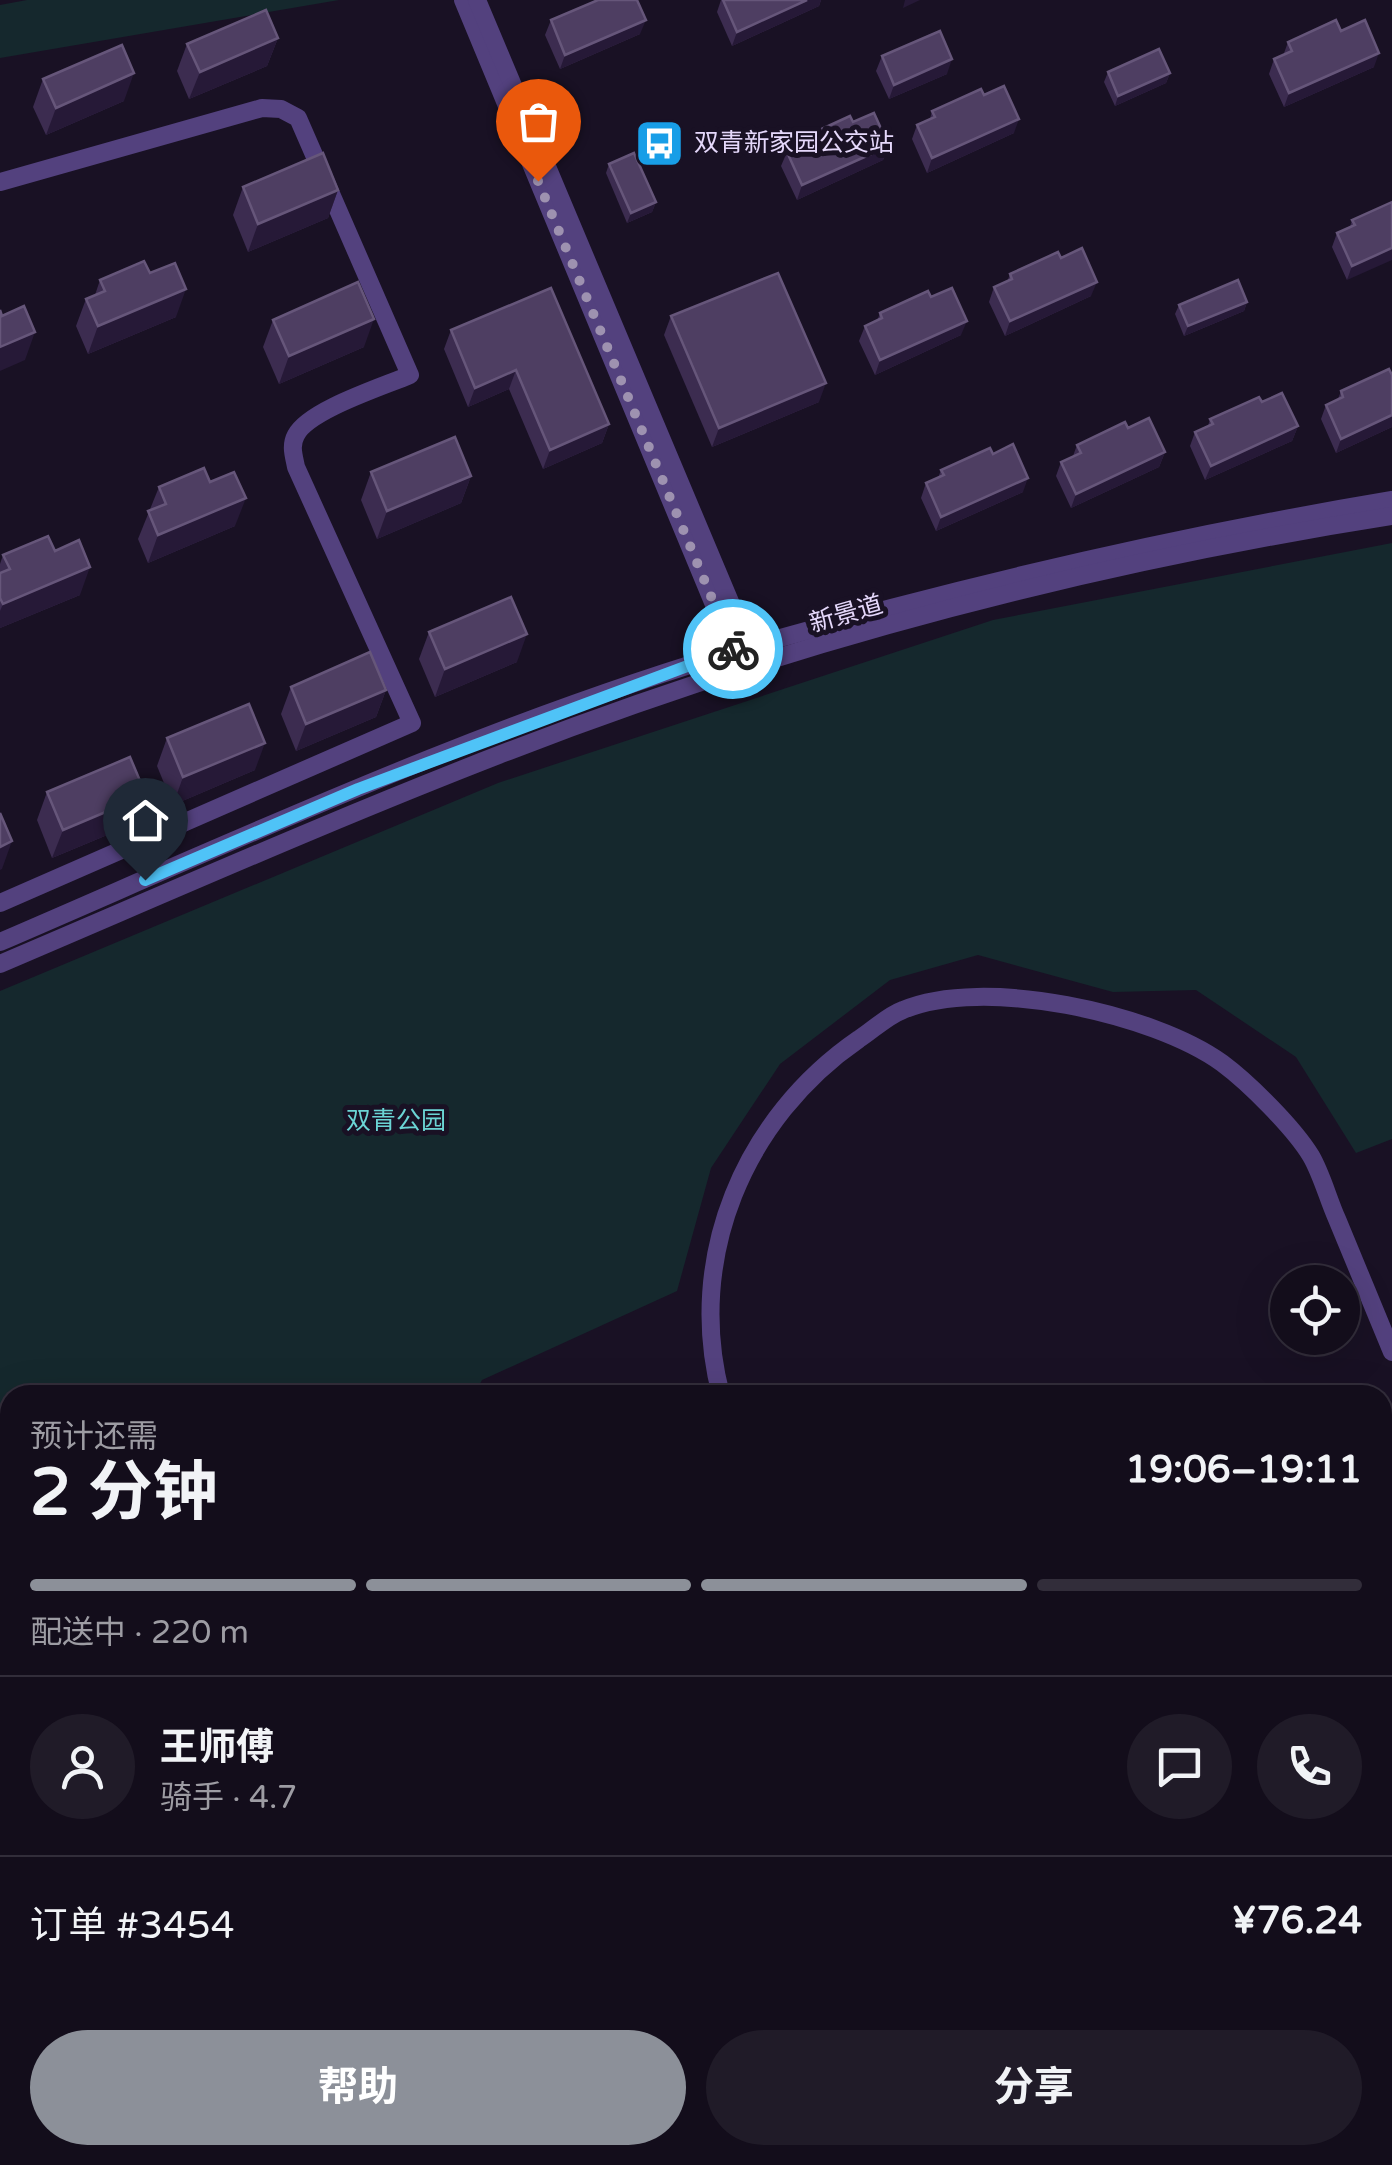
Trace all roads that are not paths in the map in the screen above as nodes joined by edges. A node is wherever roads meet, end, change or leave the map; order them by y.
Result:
1 (463, 0) edge
2 (476, 0) edge
3 (0, 182) edge
4 (1392, 500) edge
5 (1392, 516) edge
6 (741, 650) junction
7 (749, 668) junction
8 (0, 903) edge
9 (0, 942) edge
10 (0, 964) edge
11 (1392, 1352) edge
12 (719, 1385) edge

1 - 6 street
2 - 6 street
3 - 8 street
4 - 6 street, 新景道
5 - 7 street, 新景道
6 - 7 street
6 - 9 street, 新景道
7 - 10 street, 新景道
11 - 12 street

